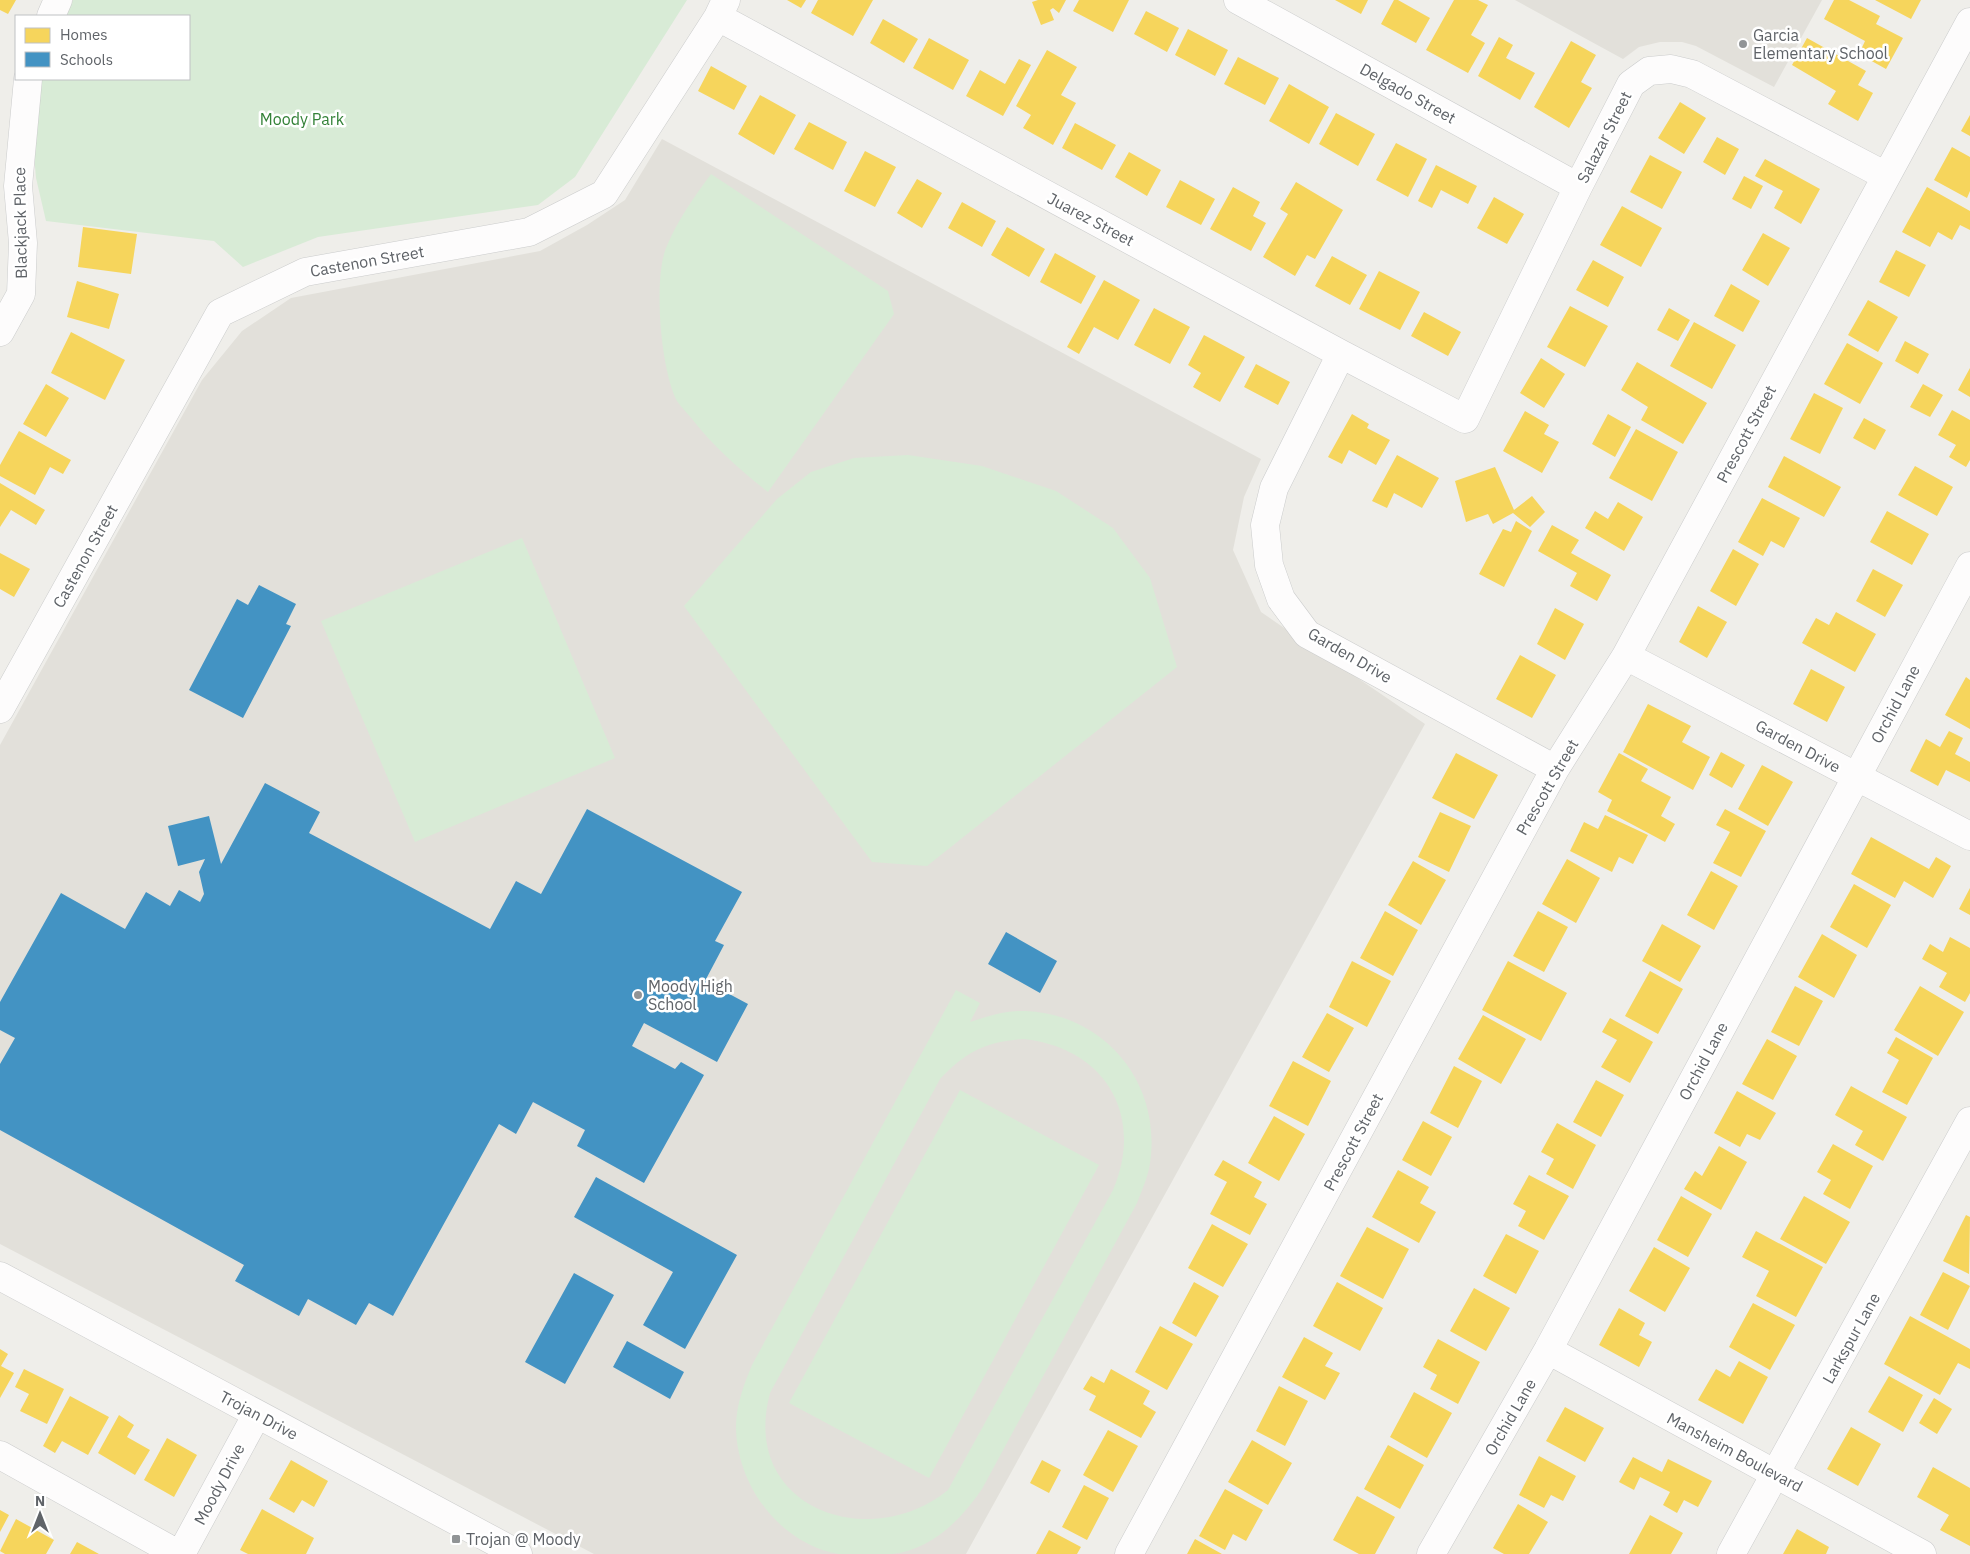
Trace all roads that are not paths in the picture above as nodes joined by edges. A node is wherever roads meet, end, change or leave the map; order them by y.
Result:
1 (58, 0) edge
2 (1238, 0) edge
3 (722, 9) edge
4 (51, 15) edge
5 (1970, 22) edge
6 (28, 80) edge
7 (1886, 176) junction
8 (9, 185) edge
9 (1578, 187) junction
10 (0, 332) edge
11 (1341, 354) junction
12 (1466, 419) joint
13 (1970, 566) edge
14 (1626, 656) junction
15 (0, 709) edge
16 (1555, 769) junction
17 (1856, 777) junction
18 (1970, 836) edge
19 (1970, 1121) edge
20 (0, 1276) edge
21 (1548, 1350) junction
22 (257, 1414) junction
23 (0, 1455) edge
24 (1776, 1473) junction
25 (179, 1554) edge
26 (518, 1554) edge
27 (1129, 1554) edge
28 (1431, 1554) edge
29 (1731, 1554) edge
30 (1922, 1554) edge

1 - 4 street
2 - 9 street, Delgado Street
3 - 11 street, Juarez Street
3 - 15 street, Castenon Street
5 - 7 street, Prescott Street
6 - 8 street, Blackjack Place
7 - 9 street, Salazar Street
7 - 14 street, Prescott Street
8 - 10 street, Blackjack Place
9 - 12 street, Salazar Street
11 - 12 street, Juarez Street
11 - 16 street, Garden Drive
13 - 17 street, Orchid Lane
14 - 16 street, Prescott Street
14 - 17 street, Garden Drive
16 - 27 street, Prescott Street
17 - 18 street, Garden Drive
17 - 21 street, Orchid Lane
19 - 24 street, Larkspur Lane
20 - 22 street, Trojan Drive
21 - 24 street, Mansheim Boulevard
21 - 28 street, Orchid Lane
22 - 25 street, Moody Drive
22 - 26 street, Trojan Drive
23 - 25 street
24 - 29 street, Larkspur Lane
24 - 30 street, Mansheim Boulevard

